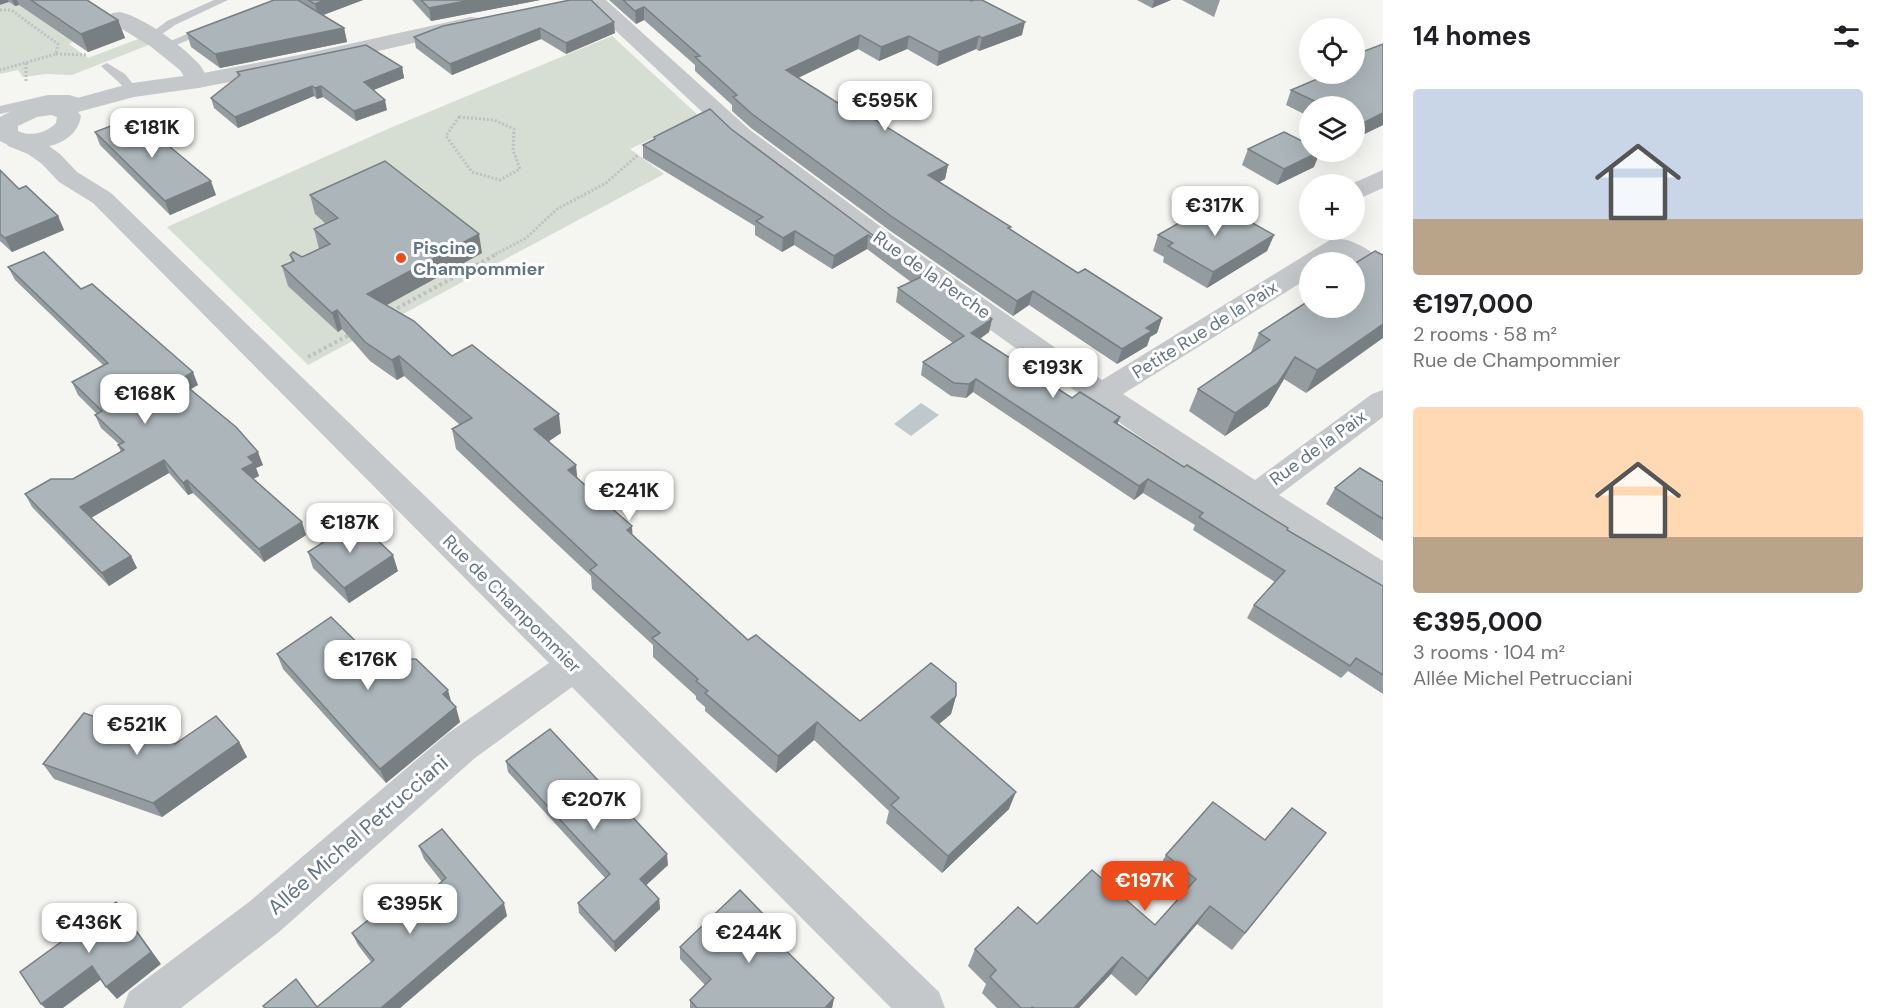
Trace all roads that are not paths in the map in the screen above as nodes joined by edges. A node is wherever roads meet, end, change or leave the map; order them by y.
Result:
1 (223, 0) edge
2 (584, 1) edge
3 (120, 18) edge
4 (497, 18) edge
5 (220, 22) edge
6 (158, 42) junction
7 (107, 66) dead end
8 (198, 81) junction
9 (132, 90) junction
10 (57, 115) junction
11 (7, 128) edge
12 (1383, 178) edge
13 (1365, 187) edge
14 (102, 198) junction
15 (1342, 240) edge
16 (1347, 240) edge
17 (1327, 252) edge
18 (1383, 270) edge
19 (1299, 272) edge
20 (1101, 394) junction
21 (1383, 401) edge
22 (1254, 496) junction
23 (1383, 578) edge
24 (574, 665) junction
25 (920, 1007) edge
26 (145, 1008) edge

1 - 6 lane
2 - 20 street, Rue de la Perche
3 - 6 street
4 - 8 street
5 - 6 lane
6 - 8 street
7 - 9 lane
8 - 9 street
8 - 10 street
9 - 10 street
10 - 11 street
10 - 14 street, Rue de Champommier
11 - 14 street, Rue de Champommier
12 - 13 street
14 - 24 street, Rue de Champommier
15 - 17 street
16 - 18 street
19 - 20 street, Petite Rue de la Paix
20 - 22 street, Rue de la Perche
21 - 22 street, Rue de la Paix
22 - 23 street, Rue de la Perche
24 - 25 street, Rue de Champommier
24 - 26 street, Allée Michel Petrucciani

